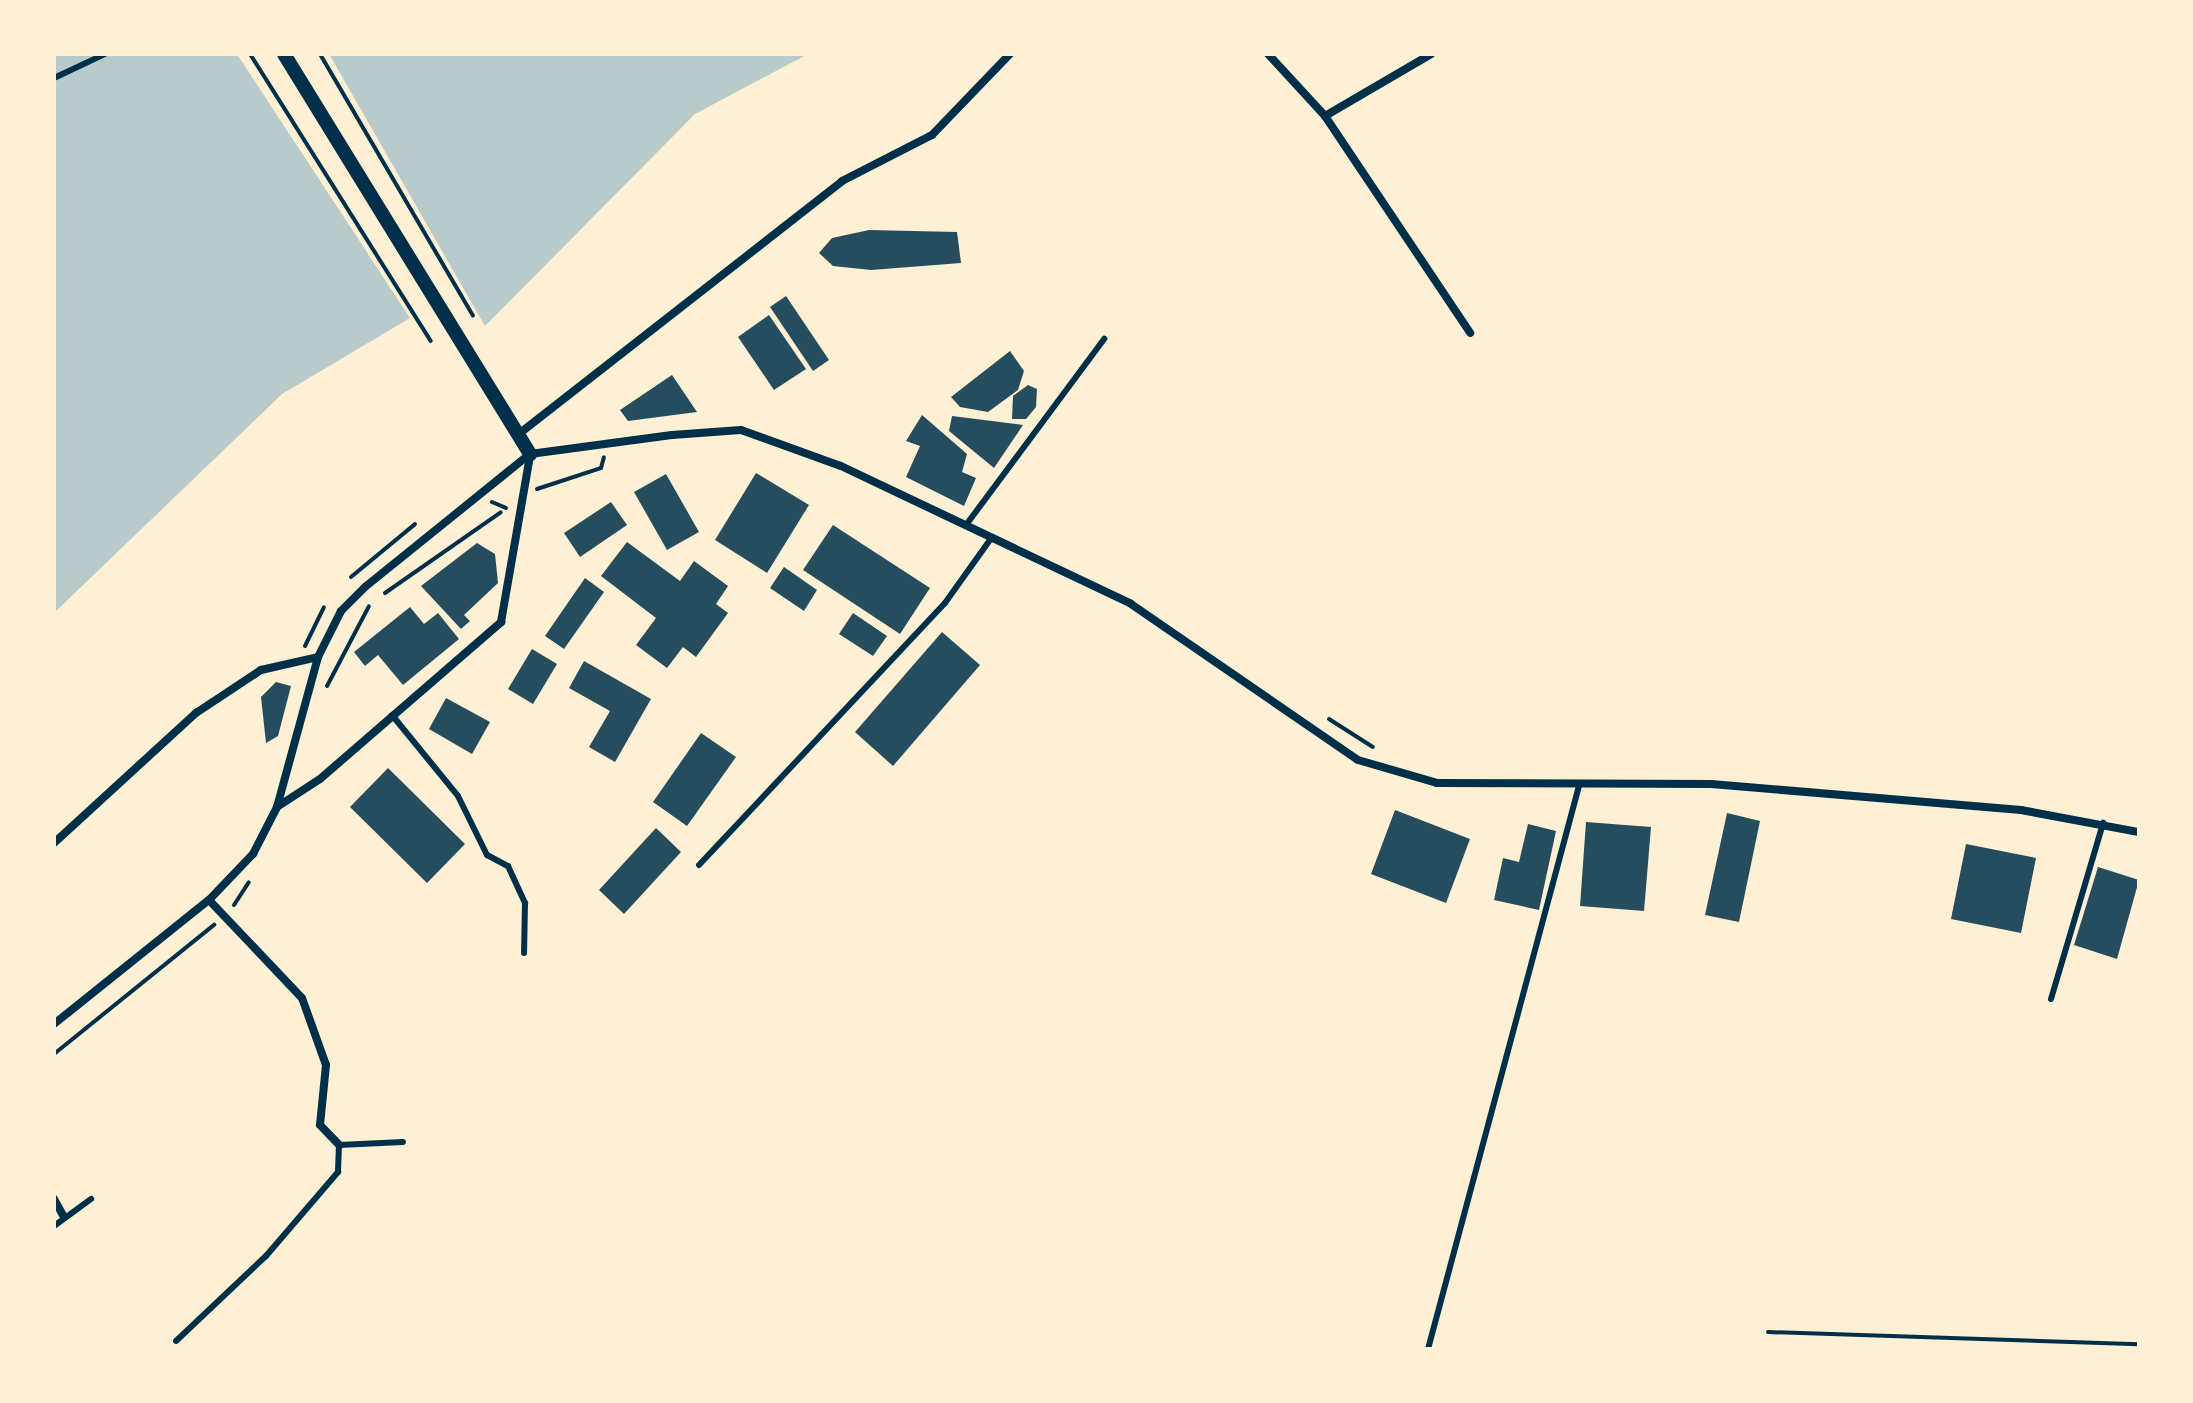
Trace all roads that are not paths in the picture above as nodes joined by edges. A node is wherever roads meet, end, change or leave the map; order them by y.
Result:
1 (105, 54) edge
2 (284, 54) edge
3 (1010, 54) edge
4 (1268, 54) edge
5 (1431, 54) edge
6 (54, 78) edge
7 (1325, 116) junction
8 (1470, 333) dead end
9 (1104, 339) dead end
10 (520, 433) junction
11 (530, 454) junction
12 (966, 525) junction
13 (992, 537) junction
14 (318, 657) junction
15 (392, 715) junction
16 (1579, 786) junction
17 (277, 807) junction
18 (2103, 823) junction
19 (2139, 832) edge
20 (54, 843) edge
21 (699, 865) dead end
22 (209, 900) junction
23 (524, 953) dead end
24 (2051, 999) dead end
25 (54, 1024) edge
26 (403, 1142) dead end
27 (339, 1145) junction
28 (54, 1199) edge
29 (91, 1199) dead end
30 (63, 1215) junction
31 (54, 1226) edge
32 (176, 1341) dead end
33 (1428, 1349) edge

1 - 6 lane
2 - 10 street
3 - 10 street
4 - 7 street
5 - 7 street
7 - 8 street
9 - 12 lane
10 - 11 street
11 - 12 street
11 - 14 street
11 - 15 street
12 - 13 street
13 - 16 street
13 - 21 lane
14 - 17 street
14 - 20 street
15 - 17 street
15 - 23 lane
16 - 18 street
16 - 33 lane
17 - 22 street
18 - 19 street
18 - 24 lane
22 - 25 street
22 - 27 street
26 - 27 lane
27 - 32 lane
28 - 30 street
29 - 30 lane
30 - 31 lane

